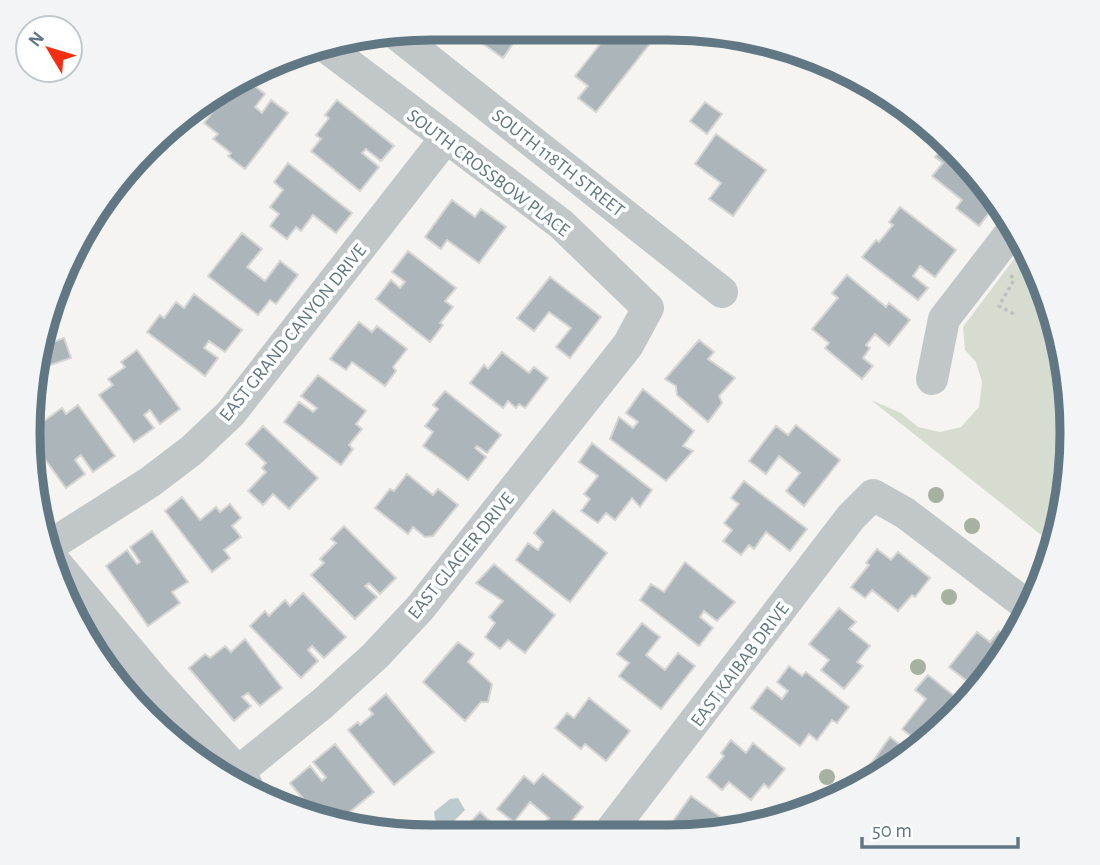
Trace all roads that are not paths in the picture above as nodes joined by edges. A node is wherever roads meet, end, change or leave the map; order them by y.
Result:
1 (405, 41) edge
2 (334, 53) edge
3 (445, 139) junction
4 (1007, 237) edge
5 (722, 292) dead end
6 (648, 308) joint
7 (932, 379) dead end
8 (56, 542) edge
9 (68, 577) edge
10 (1021, 601) edge
11 (239, 774) edge
12 (245, 776) edge
13 (615, 825) edge

1 - 5 street, SOUTH 118TH STREET
2 - 3 street, SOUTH CROSSBOW PLACE
3 - 6 street, SOUTH CROSSBOW PLACE
3 - 8 street, EAST GRAND CANYON DRIVE
4 - 7 street
6 - 12 street, EAST GLACIER DRIVE
9 - 11 street
10 - 13 street, EAST KAIBAB DRIVE

